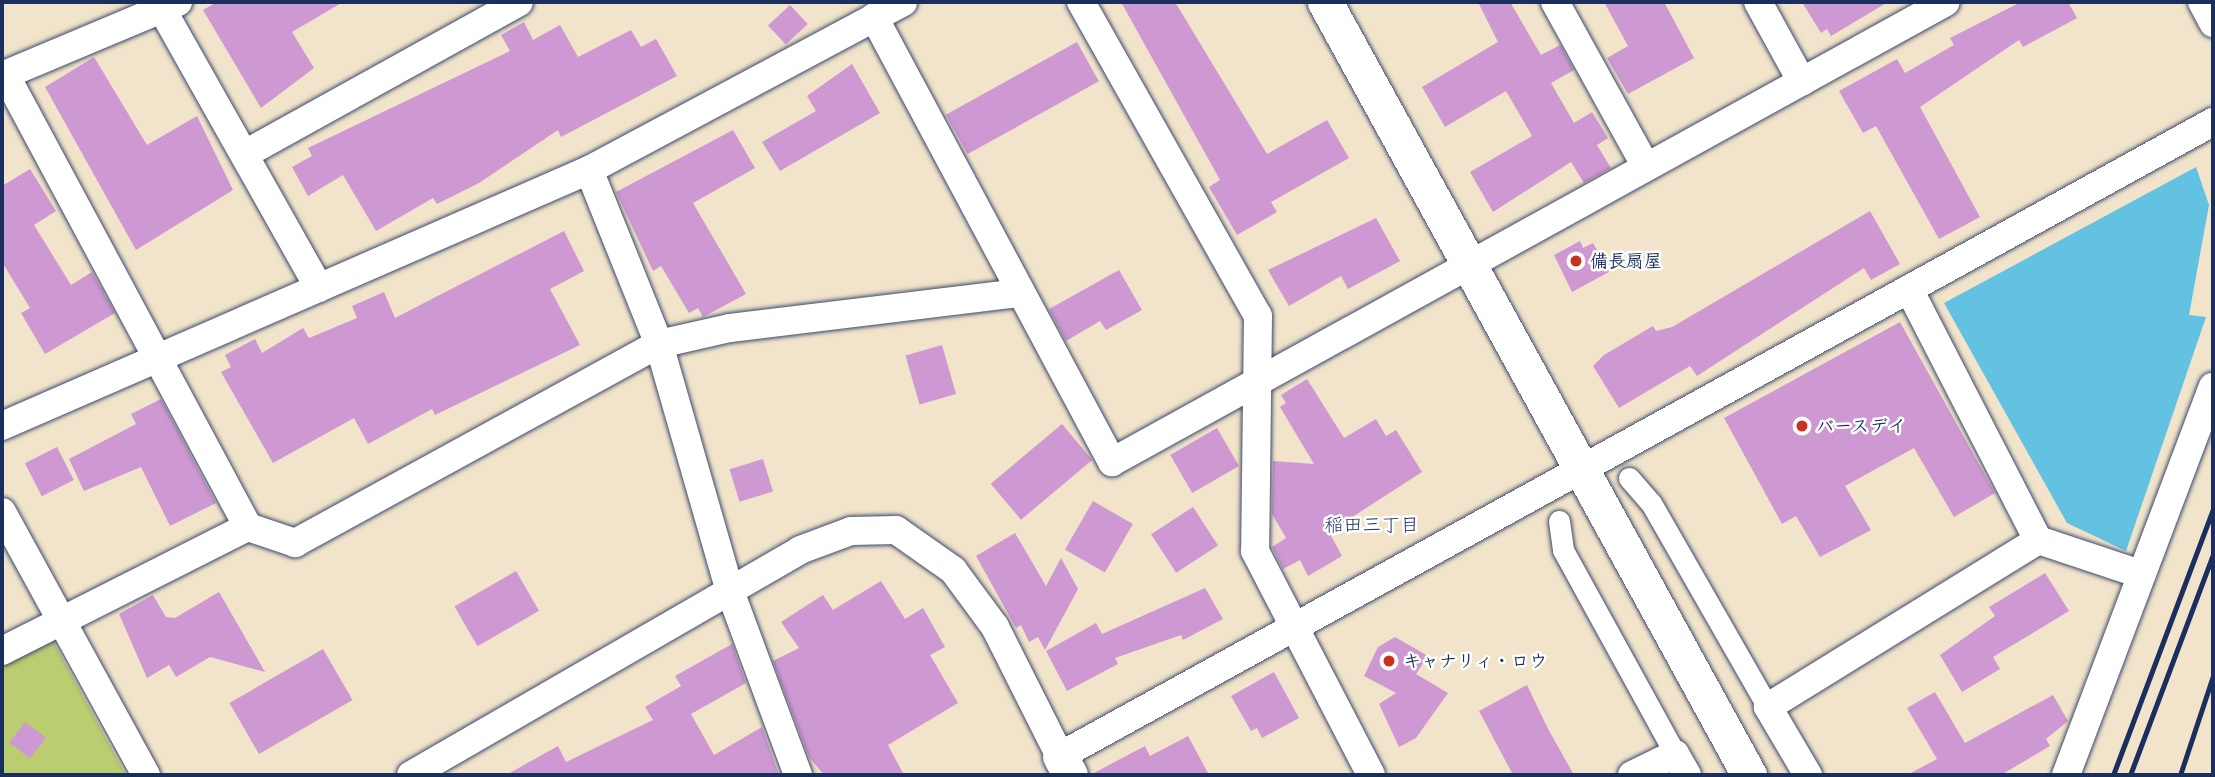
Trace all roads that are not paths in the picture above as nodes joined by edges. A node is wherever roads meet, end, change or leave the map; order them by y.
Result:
1 (519, 2) edge
2 (903, 2) edge
3 (1081, 2) edge
4 (1325, 2) edge
5 (1555, 2) edge
6 (1758, 2) edge
7 (1946, 2) edge
8 (2202, 2) edge
9 (170, 6) edge
10 (874, 17) junction
11 (2213, 23) edge
12 (3, 75) edge
13 (1802, 82) junction
14 (2213, 122) edge
15 (245, 154) junction
16 (1646, 167) junction
17 (589, 170) junction
18 (1471, 265) junction
19 (319, 288) junction
20 (1909, 289) junction
21 (1020, 293) junction
22 (659, 344) junction
23 (156, 358) junction
24 (1254, 385) junction
25 (2213, 387) edge
26 (2, 426) edge
27 (1579, 469) junction
28 (1629, 478) dead end
29 (2, 512) edge
30 (1559, 521) dead end
31 (248, 527) junction
32 (2038, 540) junction
33 (2140, 574) junction
34 (730, 592) junction
35 (62, 622) junction
36 (1292, 627) junction
37 (2, 651) edge
38 (1768, 707) junction
39 (1681, 765) edge
40 (1065, 766) edge
41 (2065, 774) edge
42 (146, 775) edge
43 (411, 775) edge
44 (798, 775) edge
45 (1371, 775) edge
46 (1632, 775) edge
47 (1749, 775) edge
48 (1808, 775) edge

1 - 15 street
2 - 10 street
3 - 24 street
4 - 18 street
5 - 16 street
6 - 13 street
7 - 13 street
8 - 11 street
9 - 12 street
9 - 15 street
10 - 17 street
10 - 21 street
12 - 23 street
13 - 16 street
14 - 20 street
15 - 19 street
16 - 18 street
17 - 19 street
17 - 22 street
18 - 24 street
18 - 27 street
19 - 23 street
20 - 27 street
20 - 32 street
21 - 22 street
21 - 24 street
22 - 31 street
22 - 34 street
23 - 26 street
23 - 31 street
24 - 36 street
25 - 33 street
27 - 36 street
27 - 47 street
28 - 38 street
29 - 35 street
30 - 39 street
31 - 35 street
32 - 33 street
32 - 38 street
33 - 41 street
34 - 40 street
34 - 43 street
34 - 44 street
35 - 37 street
35 - 42 street
36 - 40 street
36 - 45 street
38 - 48 street
39 - 46 street

